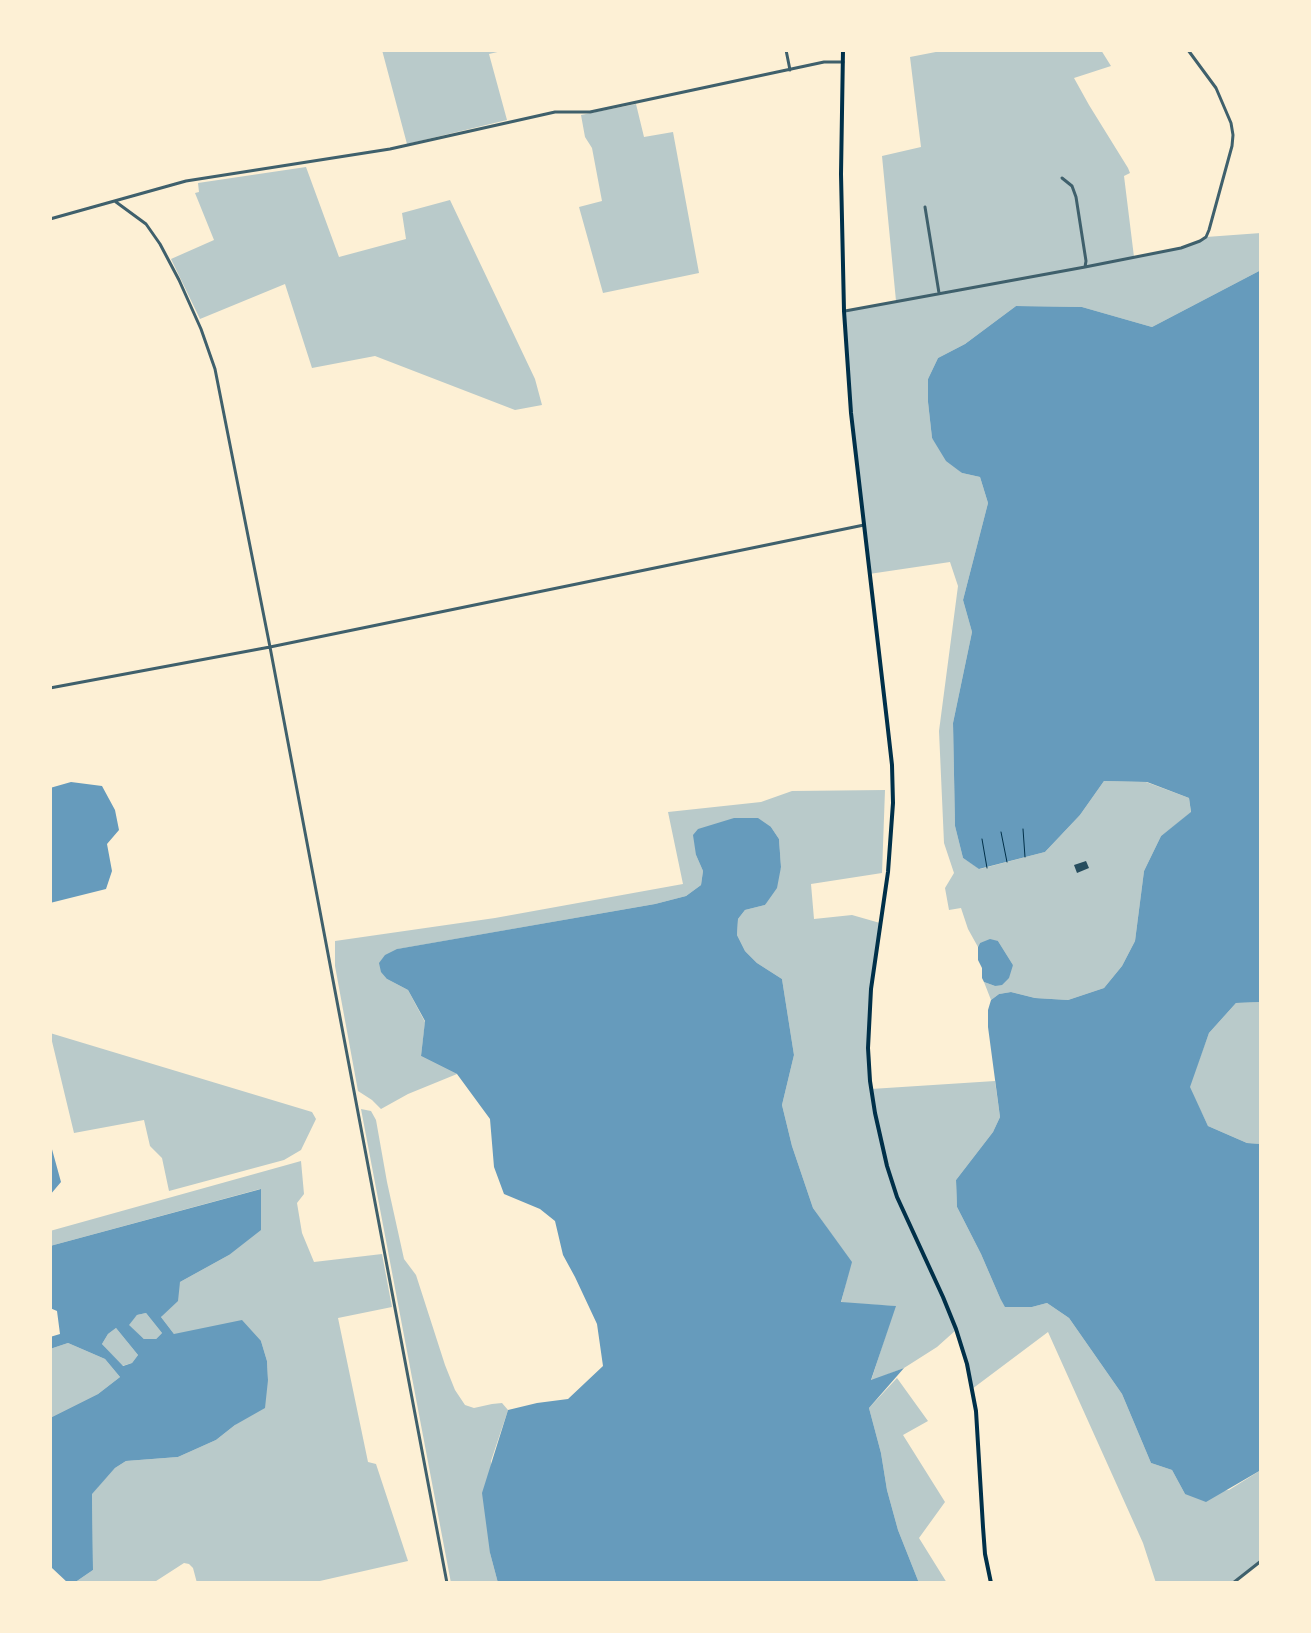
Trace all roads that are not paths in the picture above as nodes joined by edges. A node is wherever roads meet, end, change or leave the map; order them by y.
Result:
1 (786, 50) edge
2 (843, 50) edge
3 (1188, 50) edge
4 (843, 62) junction
5 (790, 70) junction
6 (1062, 178) dead end
7 (116, 202) junction
8 (925, 207) dead end
9 (50, 219) edge
10 (1085, 267) junction
11 (939, 293) junction
12 (844, 311) junction
13 (864, 525) junction
14 (270, 647) junction
15 (50, 688) edge
16 (1261, 1561) edge
17 (447, 1583) edge
18 (991, 1583) edge
19 (1233, 1583) edge

1 - 5 street
2 - 4 main road
3 - 10 street
4 - 5 street
4 - 12 main road
5 - 7 street
6 - 10 street
7 - 9 street
7 - 14 street
8 - 11 street
10 - 11 street
11 - 12 street
12 - 13 main road
13 - 14 street
13 - 18 main road
14 - 15 street
14 - 17 street
16 - 19 street

